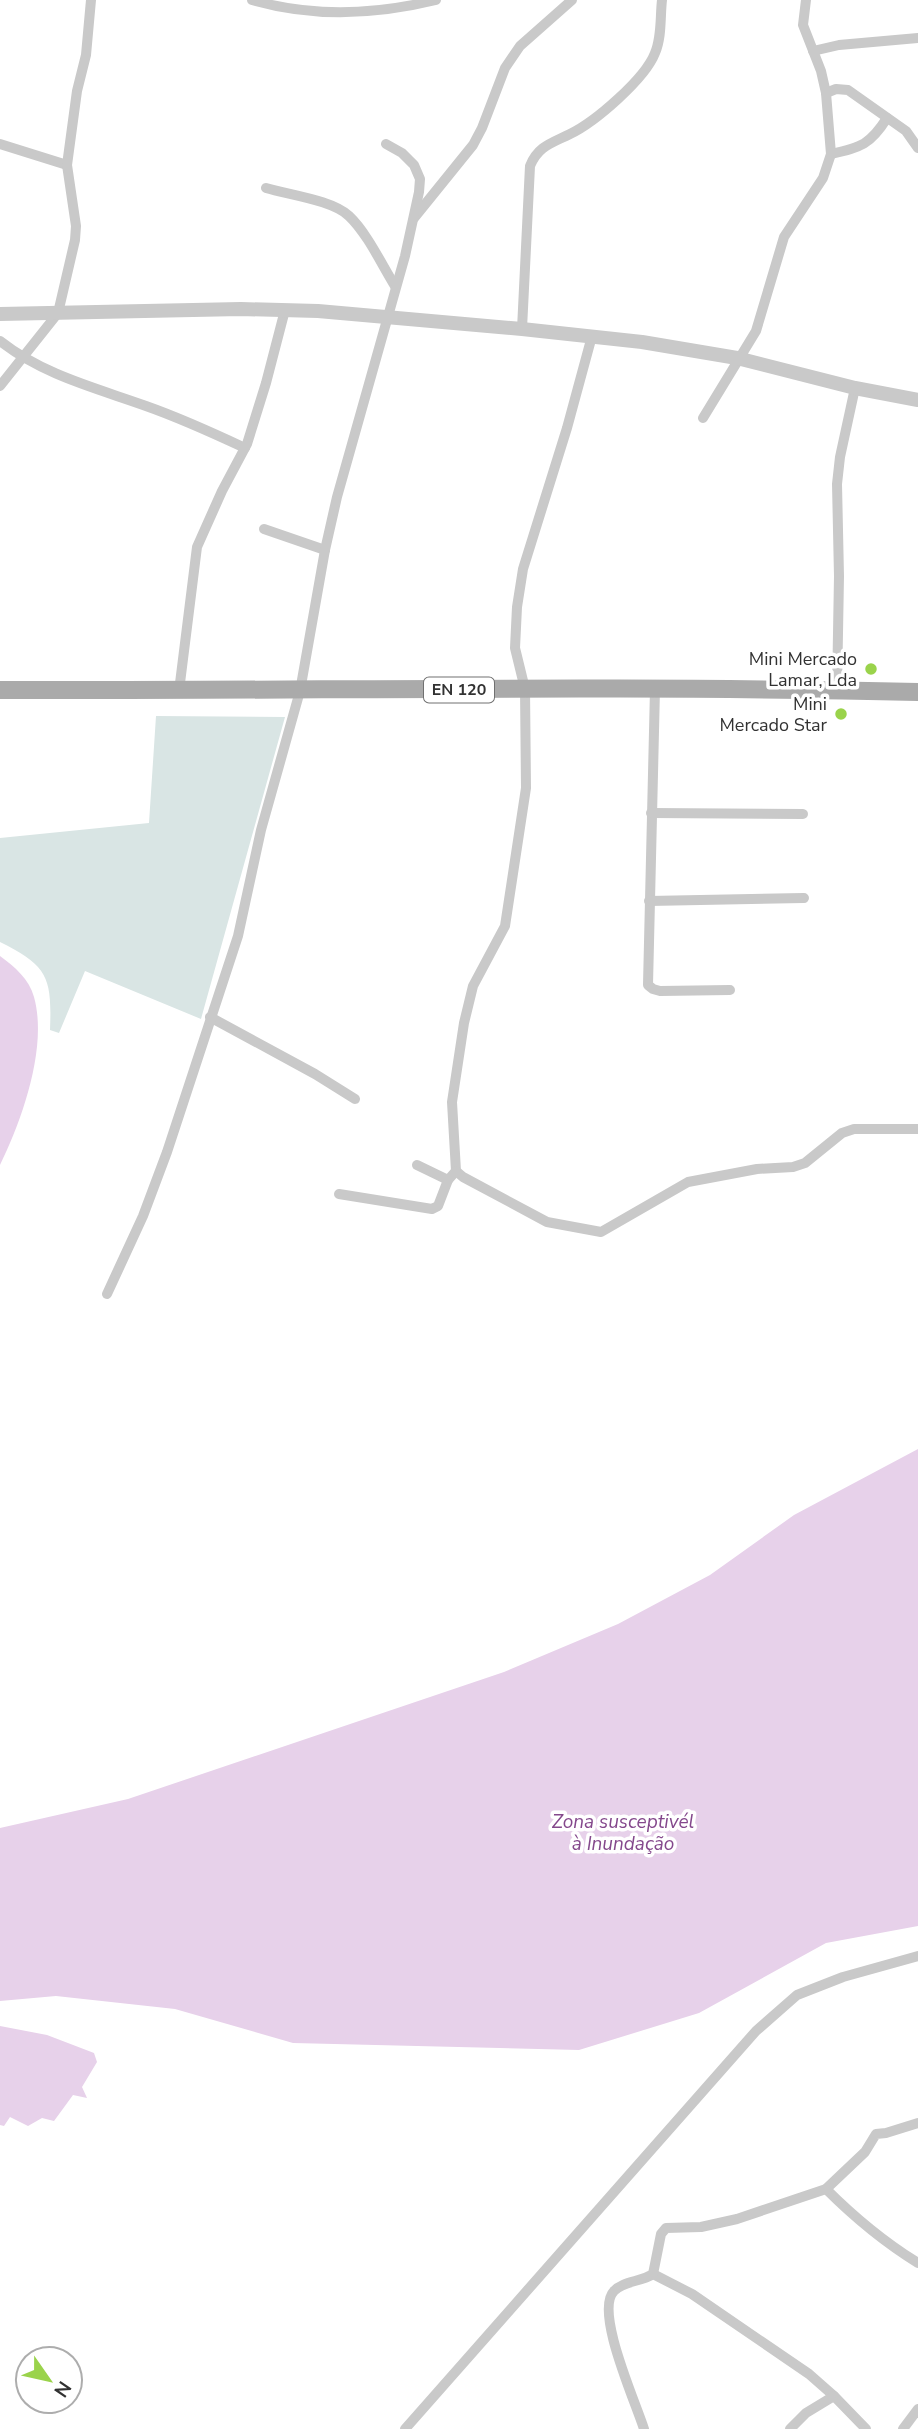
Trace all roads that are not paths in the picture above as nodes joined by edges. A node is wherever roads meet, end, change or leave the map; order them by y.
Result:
1 (91, 0) edge
2 (252, 0) edge
3 (436, 0) edge
4 (572, 0) edge
5 (662, 0) edge
6 (806, 0) edge
7 (918, 38) edge
8 (813, 51) junction
9 (826, 93) junction
10 (887, 118) junction
11 (918, 125) edge
12 (906, 131) junction
13 (0, 144) edge
14 (386, 144) dead end
15 (918, 148) edge
16 (831, 154) junction
17 (67, 165) junction
18 (266, 188) dead end
19 (411, 220) junction
20 (395, 286) junction
21 (285, 310) junction
22 (58, 313) junction
23 (0, 314) edge
24 (388, 319) junction
25 (522, 329) junction
26 (592, 336) junction
27 (0, 341) edge
28 (737, 358) junction
29 (23, 359) junction
30 (0, 386) edge
31 (855, 388) junction
32 (918, 400) edge
33 (703, 418) dead end
34 (246, 448) junction
35 (264, 529) dead end
36 (325, 550) junction
37 (525, 689) junction
38 (655, 689) junction
39 (0, 690) edge
40 (836, 690) junction
41 (179, 691) junction
42 (300, 691) junction
43 (918, 692) edge
44 (651, 813) junction
45 (803, 814) dead end
46 (804, 898) dead end
47 (649, 901) junction
48 (730, 990) dead end
49 (210, 1017) junction
50 (355, 1099) dead end
51 (918, 1129) edge
52 (417, 1165) dead end
53 (456, 1171) junction
54 (448, 1180) junction
55 (340, 1194) dead end
56 (107, 1294) dead end
57 (918, 1956) edge
58 (918, 2123) edge
59 (827, 2189) junction
60 (918, 2263) edge
61 (653, 2274) junction
62 (834, 2396) junction
63 (914, 2419) edge
64 (405, 2429) edge
65 (644, 2429) edge
66 (790, 2429) edge
67 (866, 2429) edge
68 (903, 2429) edge

1 - 17 street
2 - 3 street
4 - 19 street
5 - 25 street
6 - 8 street
7 - 8 street
8 - 9 street
9 - 10 street
9 - 16 street
10 - 12 street
10 - 16 street
11 - 12 street
12 - 15 street
13 - 17 street
14 - 19 street
16 - 28 street
17 - 22 street
18 - 20 street
19 - 20 street
20 - 24 street
21 - 22 street
21 - 24 street
21 - 34 street
22 - 23 street
22 - 29 street
24 - 25 street
24 - 36 street
25 - 26 street
26 - 28 street
26 - 37 street
27 - 29 street
28 - 31 street
28 - 33 street
29 - 30 street
29 - 34 street
31 - 32 street
31 - 40 street
34 - 41 street
35 - 36 street
36 - 42 street
37 - 38 main road, EN 120
37 - 42 main road, EN 120
37 - 53 street
38 - 40 main road, EN 120
38 - 44 street
39 - 41 main road, EN 120
40 - 43 main road, EN 120
41 - 42 main road, EN 120
42 - 49 street
44 - 45 street
44 - 47 street
46 - 47 street
47 - 48 street
49 - 50 street
49 - 56 street
51 - 53 street
52 - 54 street
53 - 54 street
54 - 55 street
57 - 64 street
58 - 59 street
59 - 60 street
59 - 61 street
61 - 62 street
61 - 65 street
62 - 66 street
62 - 67 street
63 - 68 street

